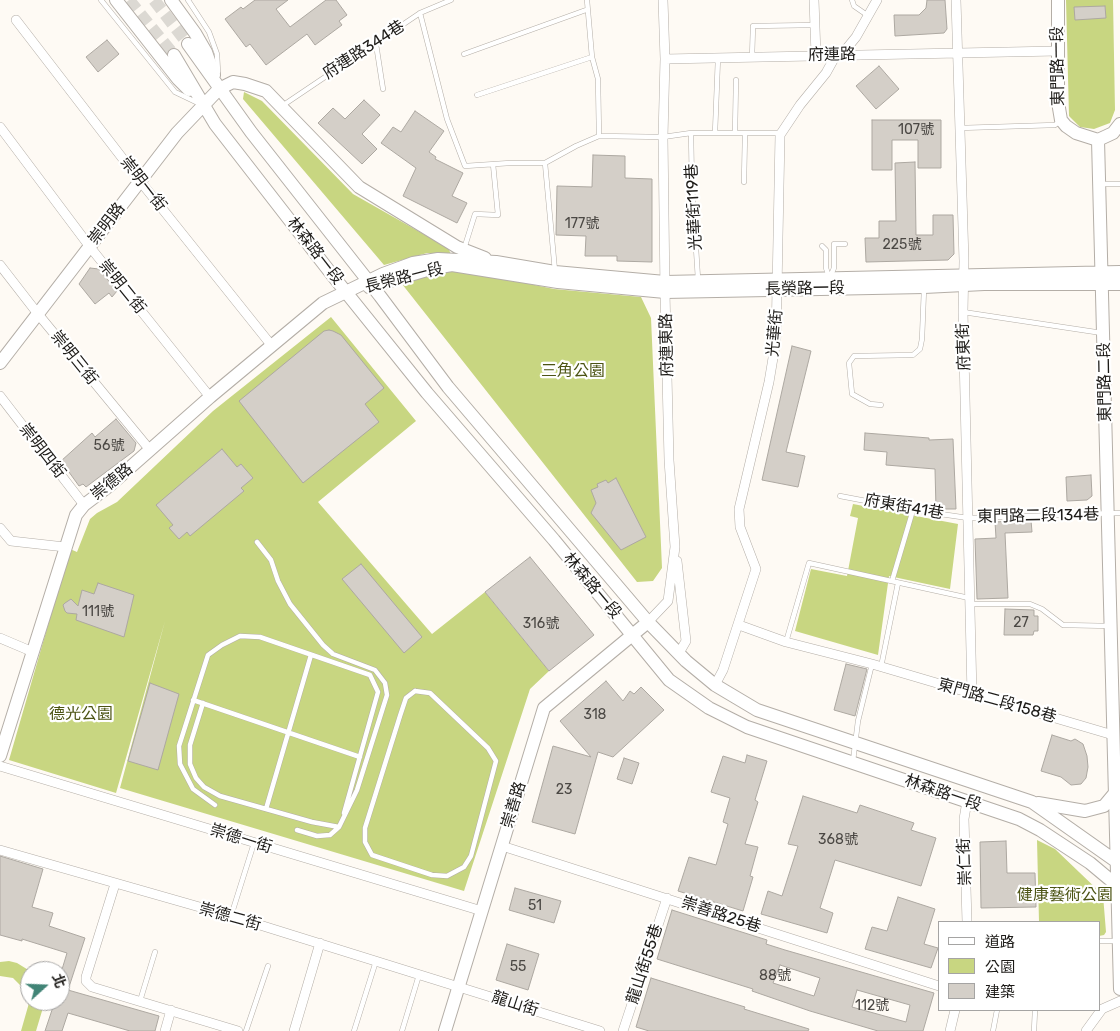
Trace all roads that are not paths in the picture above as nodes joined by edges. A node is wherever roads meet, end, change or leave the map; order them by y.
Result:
1 (101, 0) edge
2 (116, 0) edge
3 (171, 0) edge
4 (188, 0) edge
5 (451, 0) edge
6 (586, 0) edge
7 (663, 0) edge
8 (814, 0) edge
9 (852, 0) edge
10 (877, 0) edge
11 (956, 0) edge
12 (1058, 0) edge
13 (586, 10) junction
14 (420, 13) junction
15 (867, 15) junction
16 (16, 20) dead end
17 (814, 25) junction
18 (188, 44) tunnel mouth
19 (376, 44) junction
20 (1057, 51) junction
21 (957, 53) junction
22 (464, 54) dead end
23 (174, 55) tunnel mouth
24 (816, 55) junction
25 (836, 55) junction
26 (592, 57) junction
27 (718, 58) junction
28 (752, 58) junction
29 (665, 59) junction
30 (736, 80) dead end
31 (219, 89) junction
32 (382, 89) dead end
33 (477, 95) dead end
34 (202, 105) junction
35 (280, 107) junction
36 (1061, 120) junction
37 (0, 127) edge
38 (960, 128) junction
39 (1117, 131) edge
40 (691, 133) junction
41 (715, 133) junction
42 (735, 133) junction
43 (745, 133) junction
44 (782, 133) junction
45 (599, 136) junction
46 (663, 137) junction
47 (1098, 140) junction
48 (545, 163) junction
49 (493, 164) junction
50 (140, 181) junction
51 (744, 182) dead end
52 (1099, 184) junction
53 (1120, 184) edge
54 (845, 244) dead end
55 (90, 246) junction
56 (822, 246) dead end
57 (464, 250) junction
58 (496, 262) junction
59 (0, 264) edge
60 (555, 272) junction
61 (1120, 272) edge
62 (829, 278) junction
63 (1102, 278) junction
64 (698, 280) junction
65 (964, 280) junction
66 (369, 284) junction
67 (778, 284) junction
68 (1120, 284) edge
69 (665, 287) junction
70 (924, 287) junction
71 (347, 292) junction
72 (963, 312) junction
73 (38, 314) junction
74 (1104, 333) junction
75 (272, 346) junction
76 (0, 363) edge
77 (0, 396) edge
78 (210, 397) junction
79 (881, 405) dead end
80 (150, 450) junction
81 (840, 496) dead end
82 (84, 505) junction
83 (913, 510) junction
84 (1114, 514) edge
85 (968, 518) junction
86 (0, 528) edge
87 (257, 542) dead end
88 (65, 547) junction
89 (675, 547) junction
90 (892, 581) junction
91 (898, 582) junction
92 (970, 601) junction
93 (648, 622) junction
94 (739, 625) junction
95 (1111, 626) junction
96 (633, 635) junction
97 (0, 638) edge
98 (786, 642) junction
99 (33, 652) junction
100 (679, 653) junction
101 (311, 655) junction
102 (877, 666) junction
103 (715, 685) junction
104 (972, 695) junction
105 (193, 700) junction
106 (203, 703) junction
107 (400, 716) joint
108 (290, 733) junction
109 (1113, 735) junction
110 (855, 742) junction
111 (0, 756) edge
112 (360, 757) junction
113 (853, 763) junction
114 (0, 766) edge
115 (1117, 794) edge
116 (967, 802) junction
117 (1032, 802) junction
118 (215, 804) dead end
119 (266, 809) junction
120 (339, 827) junction
121 (297, 830) dead end
122 (254, 843) junction
123 (502, 846) junction
124 (0, 850) edge
125 (1118, 862) edge
126 (115, 884) junction
127 (1118, 888) edge
128 (667, 898) junction
129 (482, 911) junction
130 (231, 916) junction
131 (967, 921) edge
132 (1100, 941) edge
133 (1118, 941) junction
134 (320, 943) junction
135 (155, 952) dead end
136 (376, 962) junction
137 (268, 966) dead end
138 (420, 974) junction
139 (459, 986) junction
140 (938, 986) edge
141 (1120, 989) edge
142 (140, 1001) junction
143 (1120, 1001) edge
144 (171, 1010) junction
145 (955, 1011) edge
146 (997, 1011) edge
147 (1036, 1011) edge
148 (165, 1031) edge
149 (238, 1031) edge
150 (246, 1031) edge
151 (294, 1031) edge
152 (354, 1031) edge
153 (402, 1031) edge
154 (445, 1031) edge
155 (600, 1031) edge
156 (623, 1031) edge
157 (950, 1031) edge
158 (992, 1031) edge
159 (1034, 1031) edge
160 (1086, 1031) edge

1 - 34 lane
2 - 34 street, 林森路一段
3 - 31 street, 林森路一段
4 - 31 lane
5 - 14 lane, 府連路344巷
6 - 13 lane
7 - 29 street
8 - 17 street
9 - 15 lane
10 - 15 street, 光華街
11 - 21 street, 府東街
12 - 20 street, 東門路一段
13 - 22 lane
13 - 26 lane
14 - 19 lane, 府連路344巷
14 - 49 lane
15 - 25 street, 光華街
16 - 50 street, 崇明一街
17 - 24 street
17 - 28 lane
18 - 31 street, 林森路一段
19 - 32 lane
19 - 35 lane, 府連路344巷
20 - 21 street, 府連路
20 - 36 street, 東門路一段
21 - 25 street, 府連路
21 - 38 street, 府東街
23 - 34 street, 林森路一段
24 - 25 street, 府連路
24 - 28 street, 府連路
25 - 44 street, 光華街
26 - 33 lane
26 - 45 lane
27 - 28 street, 府連路
27 - 29 street, 府連路
27 - 41 lane
29 - 46 street, 府連東路
30 - 42 lane
31 - 34 street, 崇明路
31 - 35 street
31 - 66 street, 林森路一段
34 - 50 street, 崇明路
34 - 71 street, 林森路一段
35 - 57 street
36 - 38 lane
36 - 47 street, 東門路一段
37 - 55 street, 崇明二街
38 - 65 street, 府東街
39 - 47 street
40 - 41 lane
40 - 46 lane
40 - 64 lane, 光華街119巷
41 - 42 lane
42 - 43 lane
43 - 44 lane
43 - 51 lane
44 - 67 street, 光華街
45 - 46 lane
45 - 48 lane
46 - 69 street, 府連東路
47 - 52 street
48 - 49 lane
48 - 60 lane
49 - 57 lane
50 - 55 street, 崇明路
50 - 75 street, 崇明一街
52 - 53 lane
52 - 63 street
54 - 62 lane
55 - 73 street, 崇明路
55 - 78 street, 崇明二街
56 - 62 lane
57 - 58 street
58 - 60 street, 長榮路一段
58 - 66 street, 長榮路一段
59 - 73 street, 崇明三街
60 - 69 street, 長榮路一段
61 - 63 street
62 - 65 street, 長榮路一段
62 - 67 street, 長榮路一段
63 - 65 street, 長榮路一段
63 - 68 street
63 - 74 street, 東門路二段
64 - 67 street, 長榮路一段
64 - 69 street, 長榮路一段
65 - 70 street, 長榮路一段
65 - 72 street, 府東街
66 - 69 street, 長榮路一段
66 - 71 street, 長榮路一段
66 - 93 street, 林森路一段
67 - 69 street, 長榮路一段
67 - 70 street, 長榮路一段
67 - 94 street, 光華街
69 - 89 street, 府連東路
70 - 79 lane
71 - 75 street, 崇德路
71 - 96 street, 林森路一段
72 - 74 lane
72 - 85 street, 府東街
73 - 76 street, 崇明路
73 - 80 street, 崇明三街
74 - 84 street, 東門路二段
75 - 78 street, 崇德路
77 - 82 street, 崇明四街
78 - 80 street, 崇德路
80 - 82 street, 崇德路
81 - 83 lane, 府東街41巷
82 - 88 street, 崇德路
83 - 85 lane, 府東街41巷
83 - 90 lane
84 - 85 lane, 東門路二段134巷
84 - 95 street, 東門路二段
85 - 92 street, 府東街
86 - 88 street
87 - 120 lane
88 - 99 street, 崇德路
89 - 93 street, 府連東路
89 - 100 street
90 - 91 lane
90 - 98 lane
91 - 92 lane
91 - 102 lane
92 - 95 lane
92 - 104 street, 府東街
93 - 96 street, 崇善路
93 - 100 street, 林森路一段
94 - 98 street, 東門路二段158巷
94 - 103 street, 光華街
95 - 109 street, 東門路二段
96 - 113 street, 林森路一段
96 - 123 street, 崇善路
97 - 99 street
98 - 102 street, 東門路二段158巷
99 - 111 street, 崇德路
100 - 103 street, 林森路一段
101 - 105 lane
101 - 108 lane
101 - 112 lane
102 - 104 street, 東門路二段158巷
102 - 110 lane
103 - 110 street, 林森路一段
104 - 109 street, 東門路二段158巷
105 - 106 lane
105 - 118 lane
106 - 108 lane
106 - 119 lane
107 - 107 lane
108 - 112 lane
108 - 119 lane
109 - 115 street, 東門路二段
110 - 113 lane
110 - 117 street, 林森路一段
112 - 120 lane
113 - 116 street, 林森路一段
114 - 122 street, 崇德一街
115 - 117 street
115 - 125 street, 東門路二段
116 - 127 street, 林森路一段
116 - 131 street, 崇仁街
117 - 125 street, 林森路一段
119 - 120 lane
120 - 121 lane
122 - 129 street, 崇德一街
122 - 130 lane
123 - 128 street, 崇善路25巷
123 - 129 street, 崇善路
124 - 126 street, 崇德二街
125 - 127 street, 東門路二段
126 - 130 street, 崇德二街
126 - 142 street
127 - 133 street, 東門路二段
128 - 140 street, 崇善路25巷
128 - 156 street, 龍山街55巷
129 - 139 street, 崇善路
130 - 134 street, 崇德二街
132 - 133 lane
133 - 141 street, 東門路二段
134 - 136 street, 崇德二街
134 - 151 street
135 - 142 lane
136 - 138 street, 崇德二街
136 - 152 lane
137 - 150 lane
138 - 139 street, 崇德二街
138 - 153 lane
139 - 154 street, 崇善路
139 - 155 street, 龍山街
142 - 144 street
143 - 160 street
144 - 148 street
144 - 149 street
145 - 157 street
146 - 158 lane
147 - 159 lane

